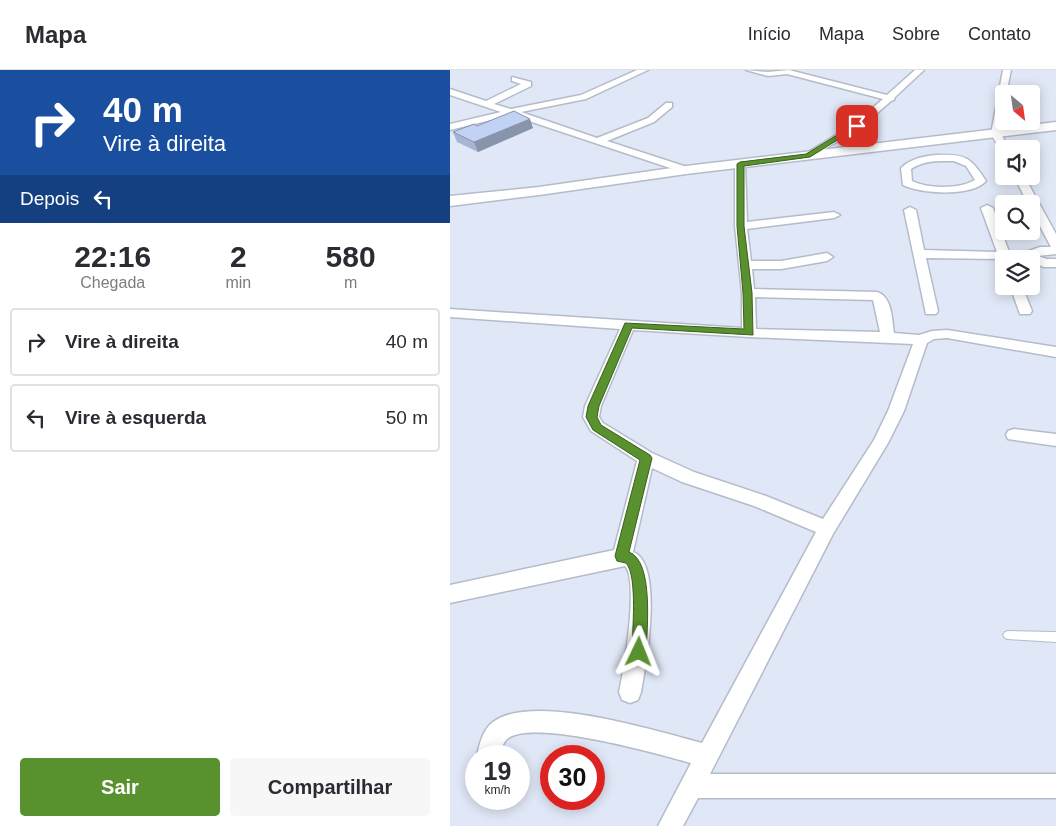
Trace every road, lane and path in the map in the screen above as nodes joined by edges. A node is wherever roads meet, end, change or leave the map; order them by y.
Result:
1 (644, 70) edge
2 (750, 70) edge
3 (920, 70) edge
4 (1007, 70) edge
5 (515, 79) dead end
6 (450, 92) edge
7 (891, 98) junction
8 (487, 104) junction
9 (669, 105) dead end
10 (511, 111) junction
11 (1056, 126) edge
12 (450, 127) edge
13 (996, 134) junction
14 (999, 140) edge
15 (597, 141) junction
16 (918, 142) junction
17 (808, 156) junction
18 (932, 159) junction
19 (740, 164) junction
20 (686, 170) junction
21 (1024, 185) edge
22 (450, 201) edge
23 (987, 208) dead end
24 (910, 210) dead end
25 (834, 215) dead end
26 (740, 226) junction
27 (1056, 245) edge
28 (1002, 250) edge
29 (1056, 250) edge
30 (1040, 252) edge
31 (919, 254) junction
32 (827, 257) dead end
33 (995, 257) edge
34 (1040, 261) edge
35 (1056, 263) edge
36 (745, 265) junction
37 (748, 293) junction
38 (1019, 295) edge
39 (931, 311) dead end
40 (1025, 311) dead end
41 (450, 313) edge
42 (628, 325) junction
43 (749, 333) junction
44 (888, 337) junction
45 (921, 340) junction
46 (1056, 352) edge
47 (1014, 435) dead end
48 (1056, 440) edge
49 (646, 458) junction
50 (827, 529) junction
51 (622, 556) junction
52 (450, 594) edge
53 (1008, 635) dead end
54 (1056, 637) edge
55 (630, 692) dead end
56 (490, 745) edge
57 (707, 756) junction
58 (690, 786) junction
59 (1056, 786) edge
60 (670, 826) edge

1 - 10 street
2 - 7 street
3 - 7 street
4 - 13 street
5 - 8 street
6 - 8 street
7 - 17 street
8 - 10 street
9 - 15 street
10 - 12 street
10 - 15 street
11 - 13 main road
13 - 14 street
13 - 16 main road
15 - 20 street
16 - 17 main road
16 - 18 street
17 - 19 main road
18 - 18 street
19 - 20 main road
19 - 26 street
20 - 22 main road
21 - 27 street
23 - 28 street
24 - 31 street
25 - 26 street
26 - 36 street
29 - 30 street
31 - 33 street
31 - 39 street
32 - 36 street
34 - 35 street
36 - 37 street
37 - 43 street
37 - 44 street
38 - 40 street
41 - 42 street
42 - 43 street
42 - 49 street
43 - 44 street
44 - 45 street
45 - 46 street
45 - 50 street
47 - 48 street
49 - 50 street
49 - 51 street
50 - 57 street
51 - 52 street
51 - 55 street
53 - 54 lane
56 - 57 street
57 - 58 street
58 - 59 street
58 - 60 street

